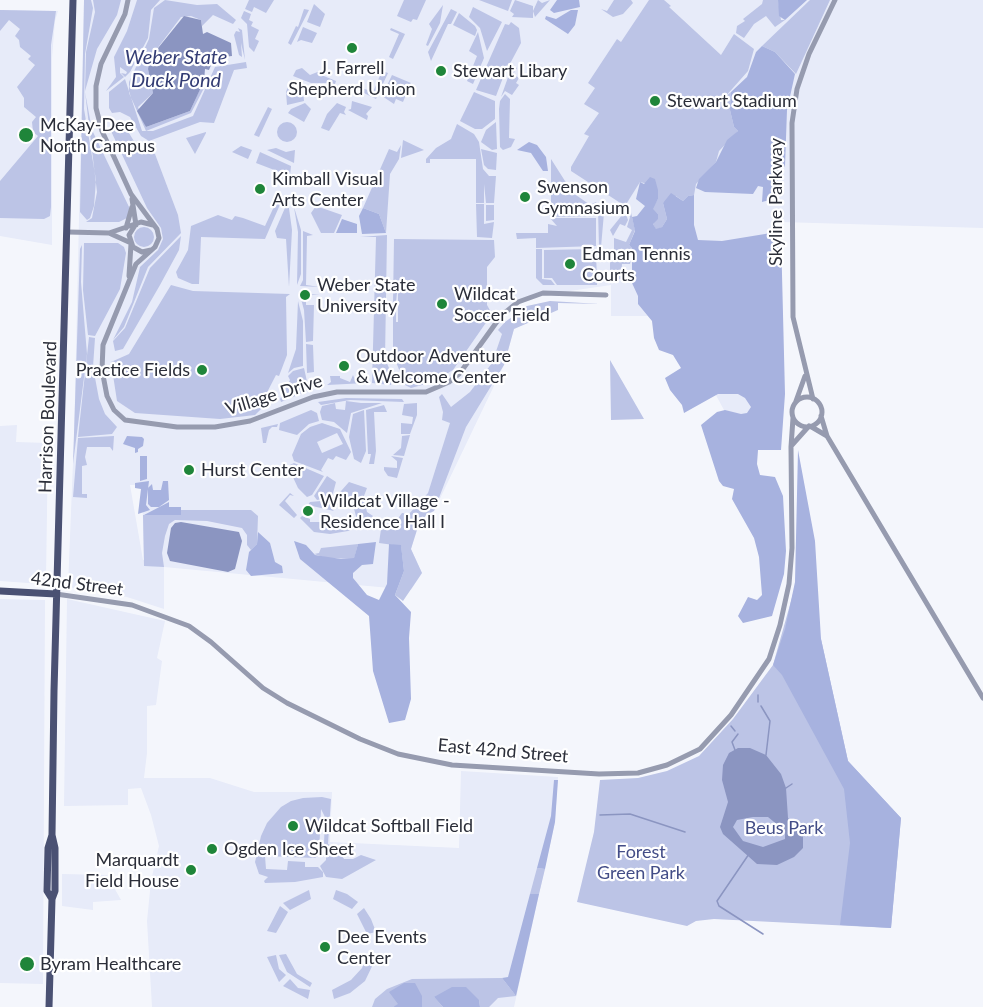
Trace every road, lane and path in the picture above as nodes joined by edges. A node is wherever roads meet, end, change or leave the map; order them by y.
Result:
1 (73, 0) edge
2 (133, 0) edge
3 (835, 0) edge
4 (128, 3) edge
5 (131, 197) junction
6 (135, 225) junction
7 (155, 227) junction
8 (126, 228) junction
9 (68, 232) junction
10 (109, 233) junction
11 (131, 244) junction
12 (153, 249) junction
13 (127, 288) junction
14 (606, 296) dead end
15 (806, 374) junction
16 (813, 399) junction
17 (795, 403) junction
18 (821, 416) junction
19 (793, 418) junction
20 (809, 426) junction
21 (827, 436) junction
22 (791, 447) junction
23 (0, 591) edge
24 (56, 594) junction
25 (150, 610) joint
26 (983, 698) edge
27 (49, 1007) edge

1 - 9 main road, Harrison Boulevard
2 - 4 street
3 - 15 street, Skyline Parkway
4 - 5 street
5 - 6 street
5 - 7 street
5 - 8 street
6 - 7 street
6 - 8 street
6 - 11 street
7 - 12 street
8 - 10 street
9 - 10 street
9 - 24 main road, Harrison Boulevard
10 - 11 street
11 - 12 street
11 - 13 street
12 - 13 street
13 - 14 street, Village Drive
15 - 16 street, Skyline Parkway
15 - 17 street
16 - 17 street
16 - 18 street
17 - 19 street
18 - 20 street
18 - 21 street
19 - 20 street
19 - 22 street, East 42nd Street
20 - 21 street
20 - 22 street
21 - 26 street
22 - 25 street, East 42nd Street
23 - 24 main road, 42nd Street
24 - 25 street, 42nd Street
24 - 27 main road, Harrison Boulevard

